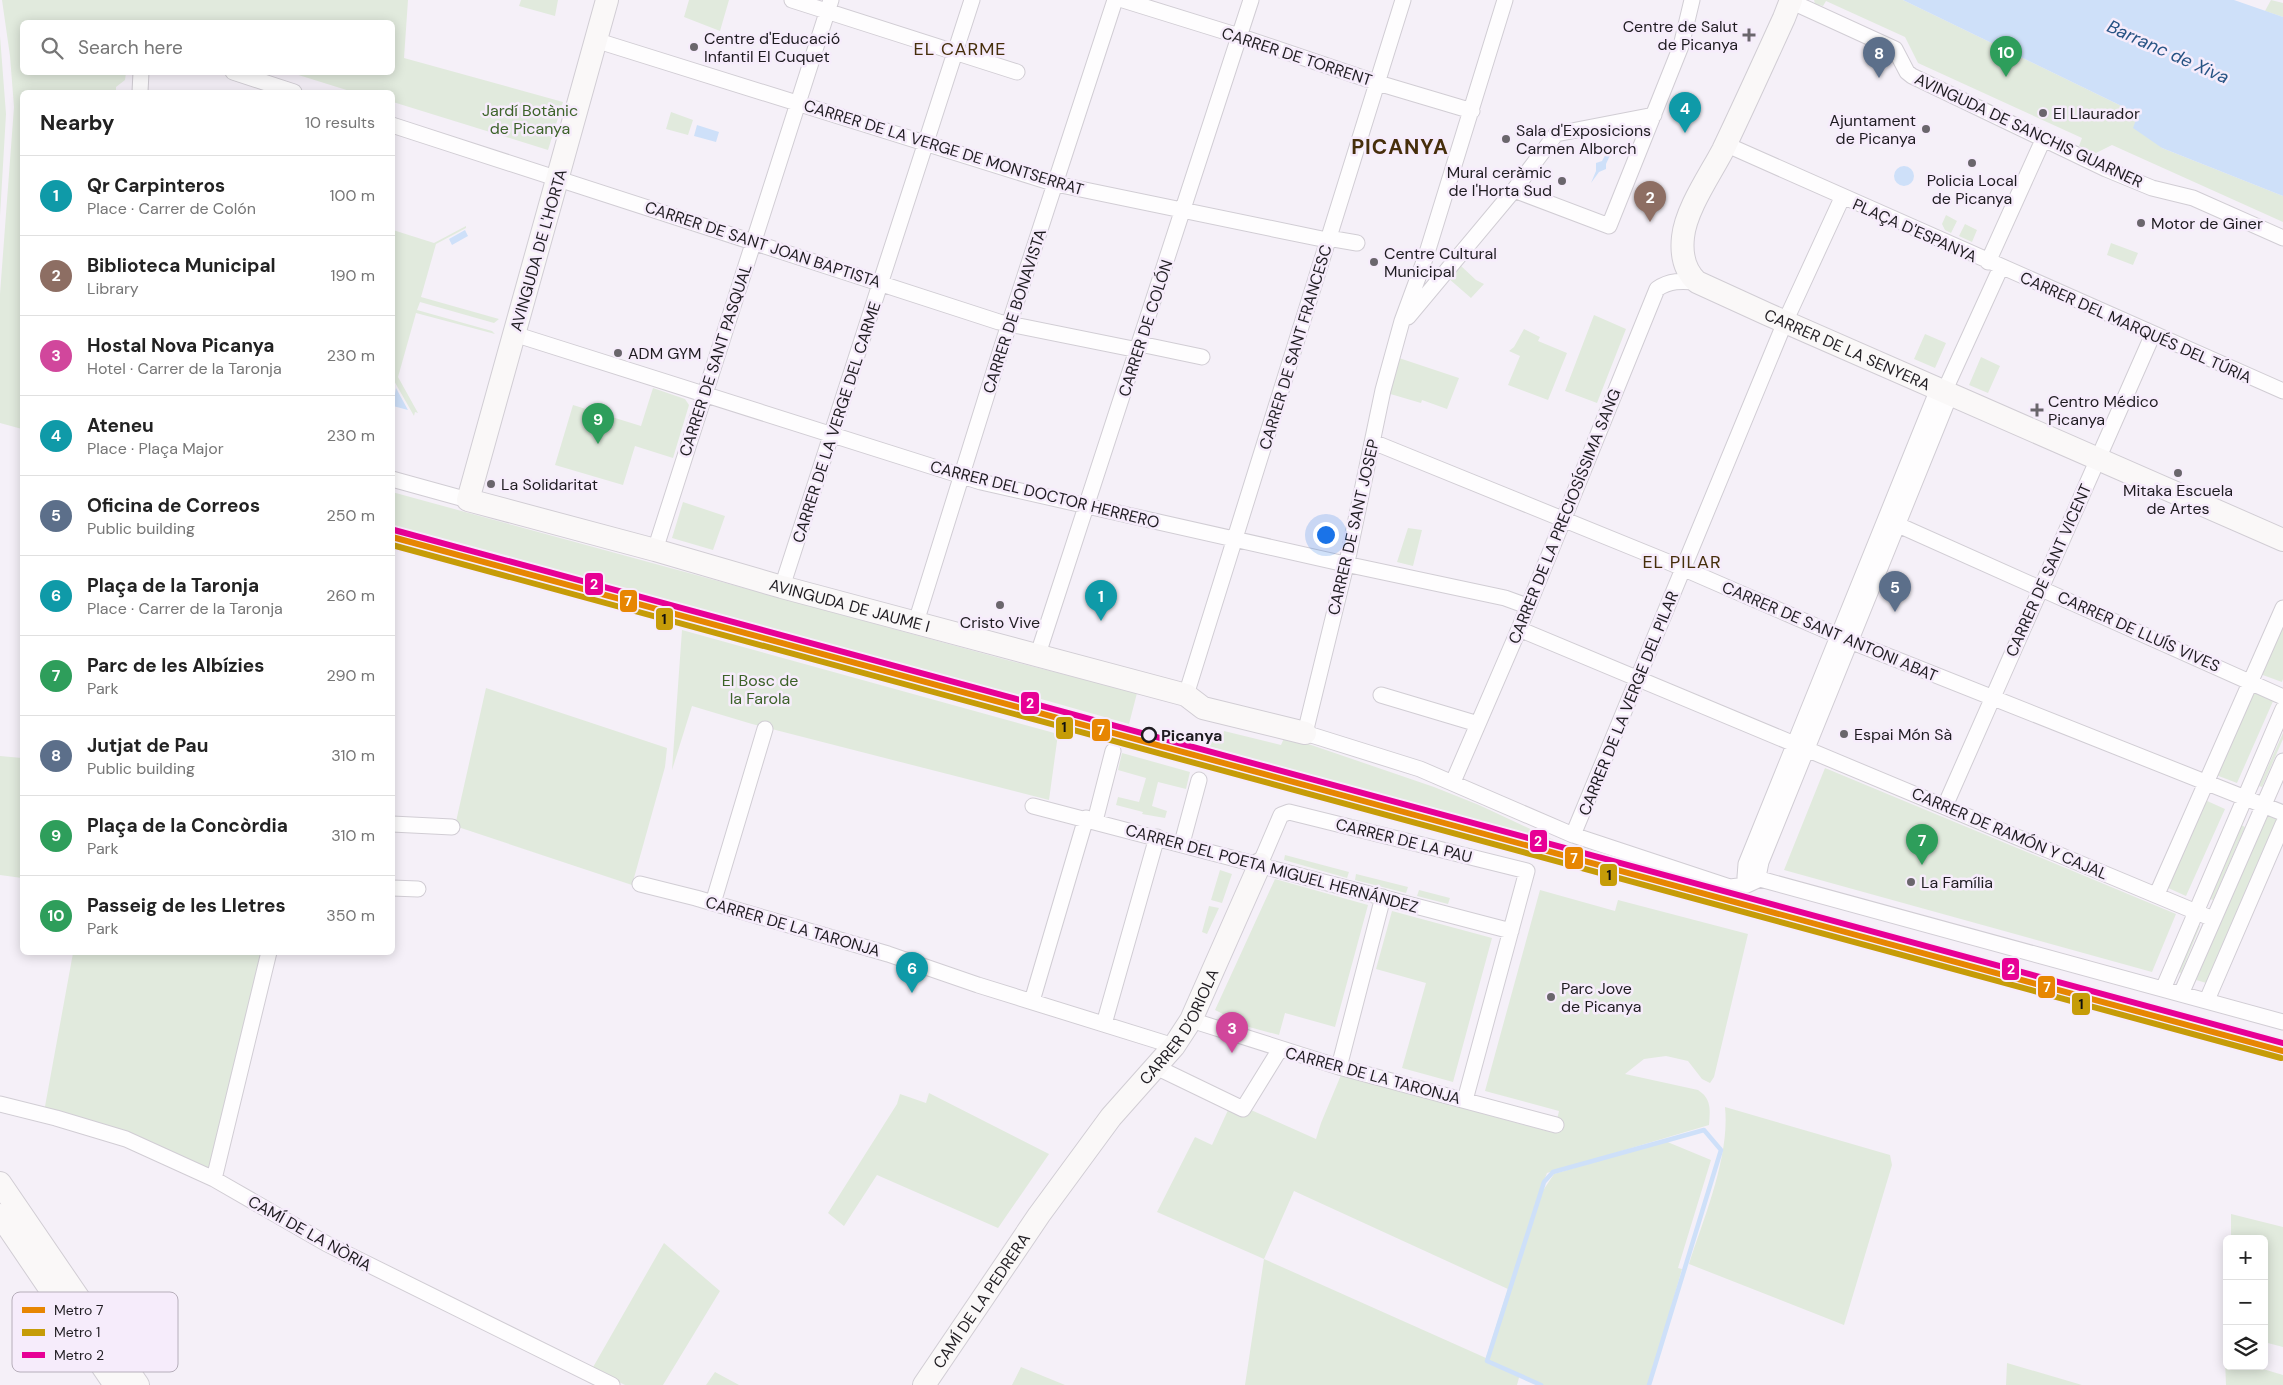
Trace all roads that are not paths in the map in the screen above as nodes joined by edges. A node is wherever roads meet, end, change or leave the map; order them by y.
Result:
1 (608, 0) edge
2 (792, 0) edge
3 (972, 0) edge
4 (1114, 0) edge
5 (1123, 0) edge
6 (1251, 0) edge
7 (1403, 0) edge
8 (1505, 0) edge
9 (1692, 0) edge
10 (1790, 0) edge
11 (830, 5) edge
12 (1239, 36) junction
13 (595, 40) junction
14 (955, 52) junction
15 (1017, 72) dead end
16 (141, 75) edge
17 (240, 75) edge
18 (1378, 83) junction
19 (140, 90) edge
20 (276, 90) edge
21 (798, 104) junction
22 (1472, 111) junction
23 (1654, 116) junction
24 (395, 125) edge
25 (2043, 140) junction
26 (925, 144) junction
27 (1725, 144) junction
28 (558, 178) junction
29 (1056, 184) junction
30 (1514, 190) junction
31 (1842, 198) junction
32 (1183, 212) junction
33 (2283, 238) edge
34 (1328, 239) junction
35 (753, 241) junction
36 (1357, 244) dead end
37 (1994, 264) junction
38 (881, 282) junction
39 (1697, 282) junction
40 (1402, 321) junction
41 (1785, 322) junction
42 (1009, 325) junction
43 (514, 334) junction
44 (2153, 334) junction
45 (1139, 347) junction
46 (1202, 357) dead end
47 (2283, 391) edge
48 (1944, 392) junction
49 (704, 395) junction
50 (832, 435) junction
51 (1373, 442) junction
52 (2097, 458) junction
53 (961, 476) junction
54 (395, 480) edge
55 (468, 500) junction
56 (1088, 506) junction
57 (1562, 519) junction
58 (1891, 521) junction
59 (1236, 539) junction
60 (2283, 540) edge
61 (655, 550) junction
62 (1346, 564) junction
63 (1684, 568) junction
64 (782, 587) junction
65 (2041, 587) junction
66 (1527, 606) junction
67 (2283, 608) edge
68 (916, 622) junction
69 (1519, 629) junction
70 (1843, 638) junction
71 (1038, 654) junction
72 (1638, 678) junction
73 (2249, 681) junction
74 (1186, 694) junction
75 (1380, 695) dead end
76 (1992, 697) junction
77 (2283, 697) edge
78 (2283, 709) edge
79 (1478, 724) junction
80 (765, 729) dead end
81 (1305, 733) junction
82 (1800, 745) junction
83 (1113, 751) dead end
84 (2283, 761) edge
85 (1199, 780) dead end
86 (1453, 782) junction
87 (2206, 784) junction
88 (2244, 799) junction
89 (2262, 805) junction
90 (1032, 806) dead end
91 (1944, 806) junction
92 (2283, 813) edge
93 (1282, 815) joint
94 (1090, 820) junction
95 (395, 824) edge
96 (2283, 824) edge
97 (452, 827) dead end
98 (1573, 835) junction
99 (1157, 837) junction
100 (1182, 843) junction
101 (1260, 864) junction
102 (1754, 882) junction
103 (640, 884) dead end
104 (395, 888) edge
105 (418, 889) dead end
106 (2157, 894) junction
107 (1383, 897) junction
108 (713, 903) junction
109 (2196, 911) junction
110 (2213, 919) junction
111 (1511, 931) junction
112 (268, 955) edge
113 (2163, 989) junction
114 (2181, 994) junction
115 (2207, 1000) junction
116 (1032, 1001) junction
117 (1191, 1020) junction
118 (2283, 1022) edge
119 (1104, 1024) junction
120 (1174, 1046) junction
121 (1280, 1049) junction
122 (1156, 1067) junction
123 (1339, 1067) junction
124 (1465, 1100) junction
125 (0, 1104) edge
126 (1556, 1125) dead end
127 (214, 1179) junction
128 (0, 1184) edge
129 (1039, 1214) joint
130 (0, 1215) edge
131 (52, 1292) edge
132 (74, 1292) edge
133 (106, 1372) edge
134 (129, 1372) edge
135 (115, 1385) edge
136 (138, 1385) edge
137 (612, 1385) edge
138 (924, 1385) edge

1 - 13 street, AVINGUDA DE L'HORTA
2 - 11 street
3 - 14 street, CARRER DE LA VERGE DEL CARME
4 - 29 street, CARRER DE BONAVISTA
5 - 12 street, CARRER DE TORRENT
6 - 12 street, CARRER DE COLÓN
7 - 18 street, CARRER DE SANT FRANCESC
8 - 22 street, CARRER DE SANT JOSEP
9 - 23 street
10 - 25 street, AVINGUDA DE SANCHIS GUARNER
10 - 27 street
11 - 14 street
11 - 21 street, CARRER DE SANT PASQUAL
12 - 18 street, CARRER DE TORRENT
12 - 32 street, CARRER DE COLÓN
13 - 21 street, CARRER DE LA VERGE DE MONTSERRAT
13 - 28 street, AVINGUDA DE L'HORTA
14 - 15 street
14 - 26 street, CARRER DE LA VERGE DEL CARME
16 - 19 street
17 - 20 street
18 - 22 street, CARRER DE TORRENT
18 - 34 street, CARRER DE SANT FRANCESC
21 - 26 street, CARRER DE LA VERGE DE MONTSERRAT
21 - 35 street, CARRER DE SANT PASQUAL
22 - 40 street, CARRER DE SANT JOSEP
23 - 30 street
23 - 30 street
24 - 28 street, CARRER DE SANT JOAN BAPTISTA
25 - 33 street, AVINGUDA DE SANCHIS GUARNER
25 - 37 street
26 - 29 street, CARRER DE LA VERGE DE MONTSERRAT
26 - 38 street, CARRER DE LA VERGE DEL CARME
27 - 31 street
27 - 39 street
28 - 35 street, CARRER DE SANT JOAN BAPTISTA
28 - 43 street, AVINGUDA DE L'HORTA
29 - 32 street, CARRER DE LA VERGE DE MONTSERRAT
29 - 42 street, CARRER DE BONAVISTA
30 - 40 street
31 - 37 street, PLAÇA D'ESPANYA
31 - 41 street, CARRER DE LA VERGE DEL PILAR
32 - 34 street, CARRER DE LA VERGE DE MONTSERRAT
32 - 45 street, CARRER DE COLÓN
34 - 36 street, CARRER DE LA VERGE DE MONTSERRAT
34 - 59 street, CARRER DE SANT FRANCESC
35 - 38 street, CARRER DE SANT JOAN BAPTISTA
35 - 49 street, CARRER DE SANT PASQUAL
37 - 44 street, CARRER DEL MARQUÉS DEL TÚRIA
37 - 48 street
38 - 42 street, CARRER DE SANT JOAN BAPTISTA
38 - 50 street, CARRER DE LA VERGE DEL CARME
39 - 41 street, CARRER DE LA SENYERA
39 - 57 street, CARRER DE LA PRECIOSÍSSIMA SANG
40 - 51 street, CARRER DE SANT JOSEP
41 - 48 street, CARRER DE LA SENYERA
41 - 63 street, CARRER DE LA VERGE DEL PILAR
42 - 45 street, CARRER DE SANT JOAN BAPTISTA
42 - 53 street, CARRER DE BONAVISTA
43 - 49 street, CARRER DEL DOCTOR HERRERO
43 - 55 street, AVINGUDA DE L'HORTA
44 - 47 street, CARRER DEL MARQUÉS DEL TÚRIA
44 - 52 street, CARRER DE SANT VICENT
45 - 46 street, CARRER DE SANT JOAN BAPTISTA
45 - 56 street, CARRER DE COLÓN
48 - 52 street, CARRER DE LA SENYERA
48 - 58 street
49 - 50 street, CARRER DEL DOCTOR HERRERO
49 - 61 street, CARRER DE SANT PASQUAL
50 - 53 street, CARRER DEL DOCTOR HERRERO
50 - 64 street, CARRER DE LA VERGE DEL CARME
51 - 57 street, CARRER DE SANT ANTONI ABAT
51 - 62 street, CARRER DE SANT JOSEP
52 - 60 street, CARRER DE LA SENYERA
52 - 65 street, CARRER DE SANT VICENT
53 - 56 street, CARRER DEL DOCTOR HERRERO
53 - 68 street, CARRER DE BONAVISTA
54 - 55 street, AVINGUDA DE JAUME I
55 - 61 street, AVINGUDA DE JAUME I
56 - 59 street, CARRER DEL DOCTOR HERRERO
56 - 71 street, CARRER DE COLÓN
57 - 63 street, CARRER DE SANT ANTONI ABAT
57 - 66 street, CARRER DE LA PRECIOSÍSSIMA SANG
58 - 65 street, CARRER DE LLUÍS VIVES
58 - 70 street
59 - 62 street, CARRER DEL DOCTOR HERRERO
59 - 74 street, CARRER DE SANT FRANCESC
61 - 64 street, AVINGUDA DE JAUME I
62 - 66 street, CARRER DEL DOCTOR HERRERO
62 - 81 street, CARRER DE SANT JOSEP
63 - 70 street, CARRER DE SANT ANTONI ABAT
63 - 72 street, CARRER DE LA VERGE DEL PILAR
64 - 68 street, AVINGUDA DE JAUME I
65 - 73 street, CARRER DE LLUÍS VIVES
65 - 76 street, CARRER DE SANT VICENT
66 - 69 street, CARRER DE LA PRECIOSÍSSIMA SANG
67 - 73 street
68 - 71 street, AVINGUDA DE JAUME I
69 - 72 street, CARRER DE RAMÓN Y CAJAL
69 - 79 street, CARRER DE LA PRECIOSÍSSIMA SANG
70 - 76 street, CARRER DE SANT ANTONI ABAT
70 - 82 street
71 - 74 street, AVINGUDA DE JAUME I
72 - 82 street, CARRER DE RAMÓN Y CAJAL
72 - 98 street, CARRER DE LA VERGE DEL PILAR
73 - 77 street, CARRER DE LLUÍS VIVES
73 - 87 street
74 - 81 street, AVINGUDA DE JAUME I
75 - 79 street
76 - 87 street, CARRER DE SANT ANTONI ABAT
76 - 91 street, CARRER DE SANT VICENT
78 - 88 street
79 - 86 street, CARRER DE LA PRECIOSÍSSIMA SANG
80 - 108 street
81 - 86 street
82 - 91 street, CARRER DE RAMÓN Y CAJAL
82 - 102 street
83 - 94 street
84 - 89 street
85 - 100 street
86 - 98 street
87 - 88 street, CARRER DE SANT ANTONI ABAT
87 - 106 street
88 - 89 street, CARRER DE SANT ANTONI ABAT
88 - 109 street
89 - 92 street, CARRER DE SANT ANTONI ABAT
89 - 110 street
90 - 94 street, CARRER DEL POETA MIGUEL HERNÁNDEZ
91 - 106 street, CARRER DE RAMÓN Y CAJAL
93 - 101 street, CARRER D'ORIOLA
93 - 111 street, CARRER DE LA PAU
94 - 99 street, CARRER DEL POETA MIGUEL HERNÁNDEZ
94 - 116 street
95 - 97 street
96 - 115 street
98 - 102 street
99 - 100 street, CARRER DEL POETA MIGUEL HERNÁNDEZ
99 - 119 street
100 - 101 street, CARRER DEL POETA MIGUEL HERNÁNDEZ
101 - 107 street, CARRER DEL POETA MIGUEL HERNÁNDEZ
101 - 117 street, CARRER D'ORIOLA
102 - 113 street
103 - 108 street, CARRER DE LA TARONJA
104 - 105 street
106 - 109 street, CARRER DE RAMÓN Y CAJAL
107 - 111 street, CARRER DEL POETA MIGUEL HERNÁNDEZ
107 - 123 street
108 - 116 street, CARRER DE LA TARONJA
109 - 110 street, CARRER DE RAMÓN Y CAJAL
109 - 113 street
110 - 114 street
111 - 124 street
112 - 127 street
113 - 114 street
114 - 115 street
115 - 118 street
116 - 119 street, CARRER DE LA TARONJA
117 - 120 street, CARRER D'ORIOLA
117 - 121 street, CARRER DE LA TARONJA
119 - 120 street, CARRER DE LA TARONJA
120 - 122 street, CARRER D'ORIOLA
121 - 122 street
121 - 123 street, CARRER DE LA TARONJA
122 - 129 street, CARRER D'ORIOLA
123 - 124 street, CARRER DE LA TARONJA
124 - 126 street, CARRER DE LA TARONJA
125 - 127 street, CAMÍ DE LA NÒRIA
127 - 137 street, CAMÍ DE LA NÒRIA
128 - 132 street
129 - 138 street, CAMÍ DE LA PEDRERA
130 - 131 street
133 - 135 street
134 - 136 street

